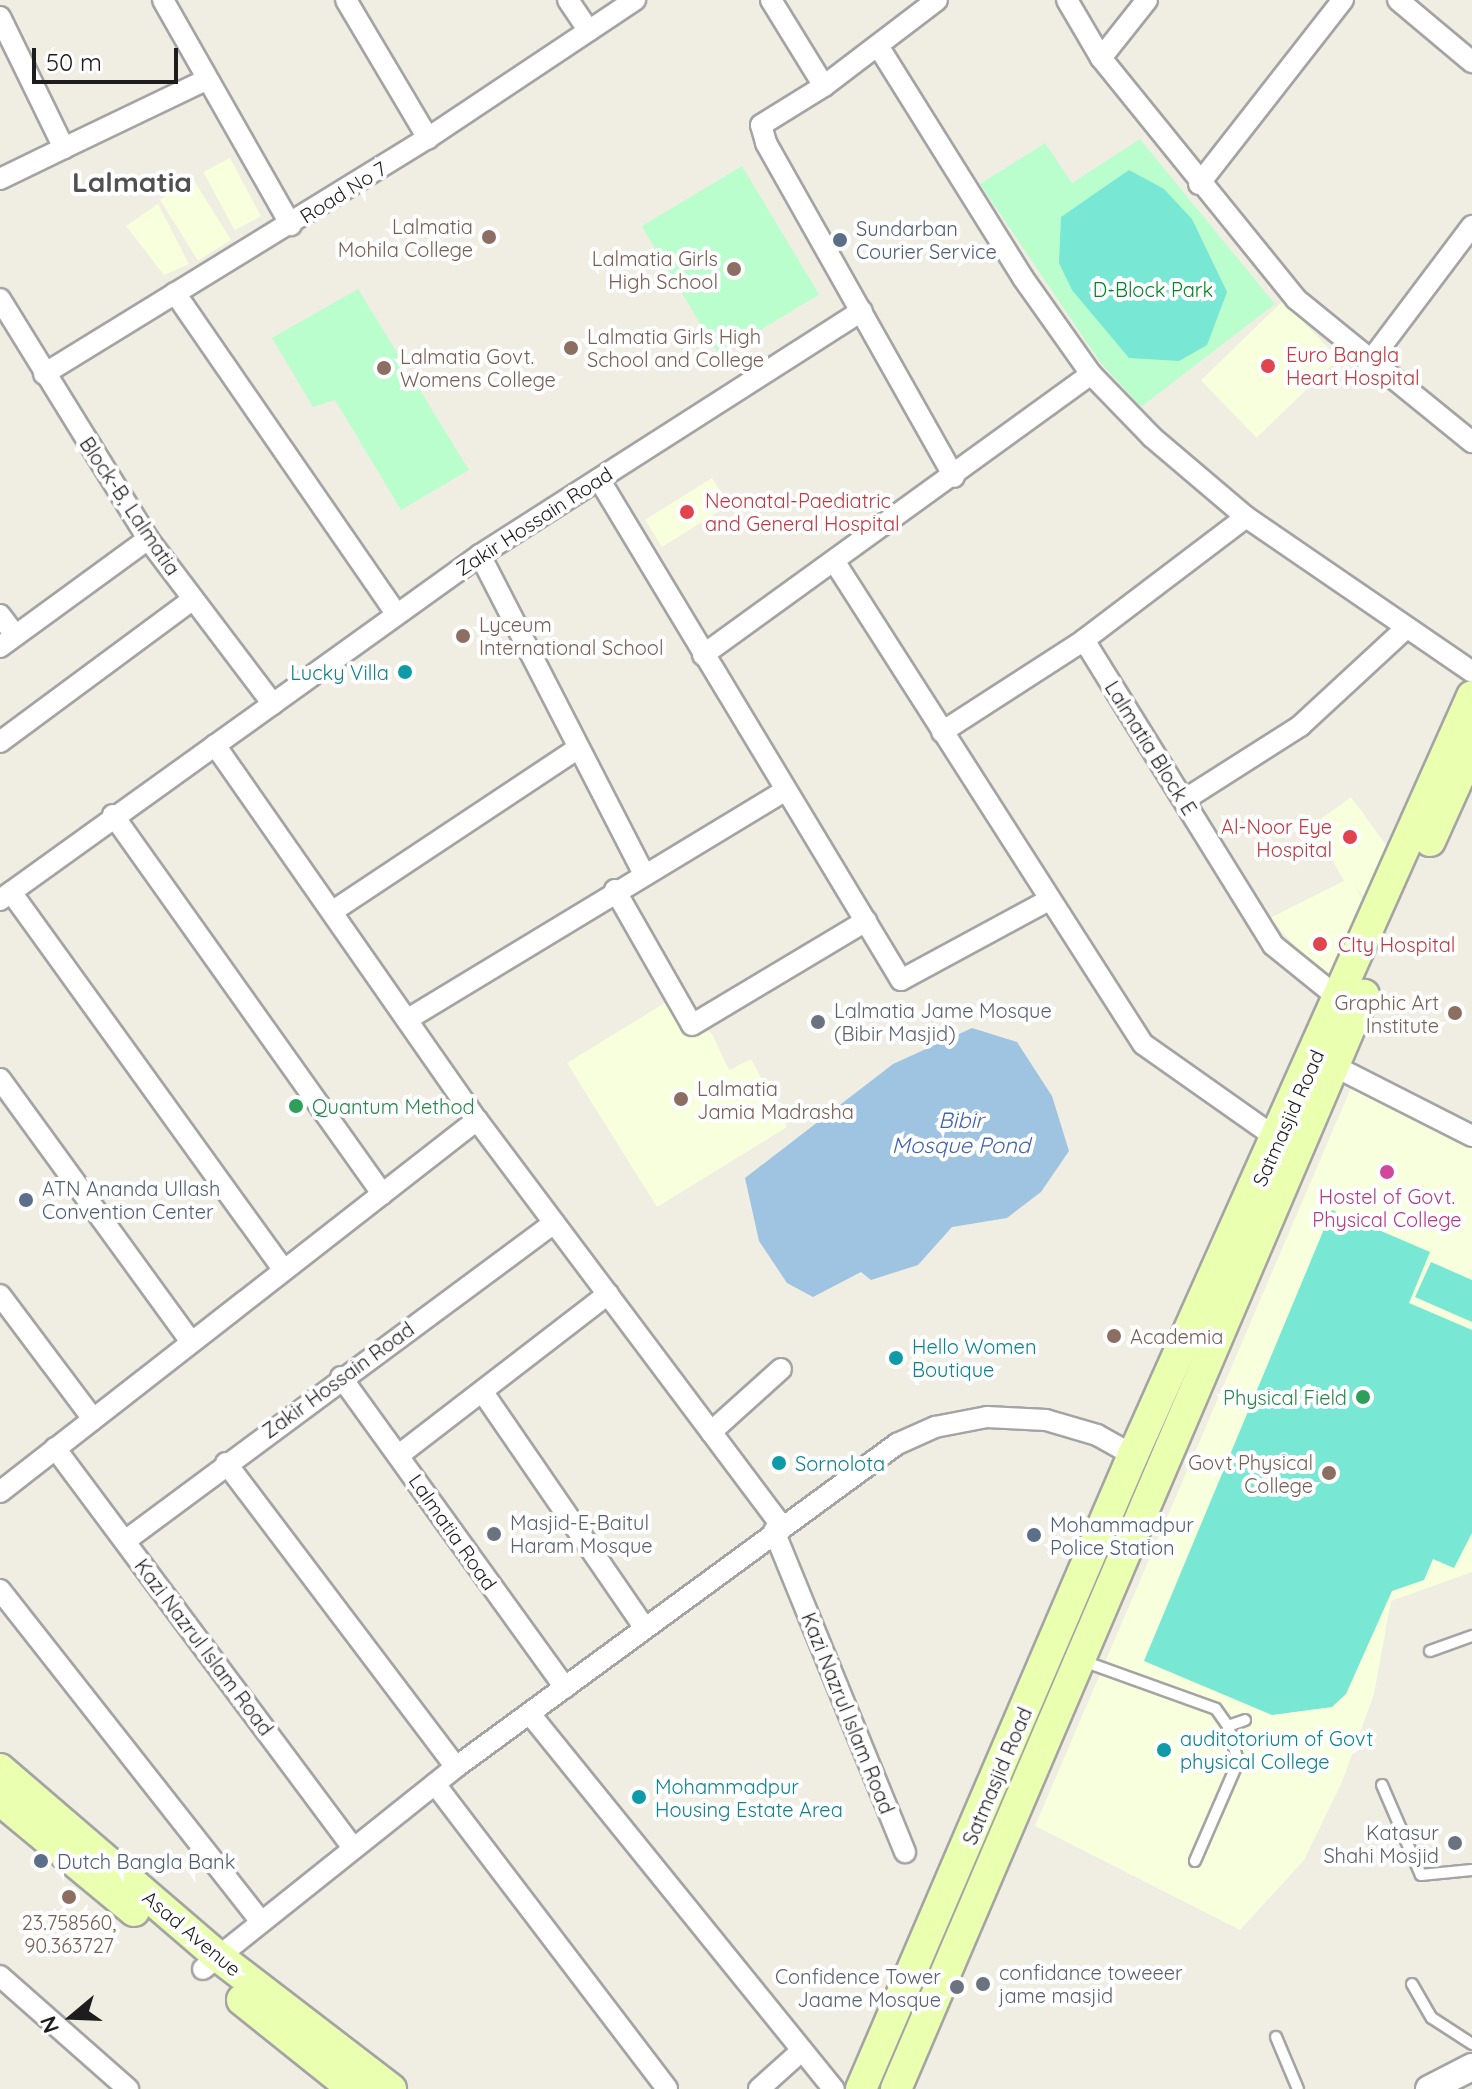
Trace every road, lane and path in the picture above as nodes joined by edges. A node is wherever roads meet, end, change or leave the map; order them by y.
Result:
1 (163, 0) edge
2 (346, 0) edge
3 (568, 0) edge
4 (635, 0) edge
5 (771, 0) edge
6 (937, 0) edge
7 (1067, 0) edge
8 (1147, 0) edge
9 (1343, 0) edge
10 (1398, 0) edge
11 (0, 17) edge
12 (589, 31) junction
13 (880, 49) junction
14 (1101, 58) junction
15 (1472, 62) edge
16 (206, 80) junction
17 (824, 86) junction
18 (428, 138) junction
19 (64, 148) junction
20 (0, 179) edge
21 (1199, 184) junction
22 (291, 225) junction
23 (1472, 226) edge
24 (175, 293) junction
25 (0, 299) edge
26 (862, 311) junction
27 (1368, 364) junction
28 (44, 374) junction
29 (1091, 374) junction
30 (1472, 442) edge
31 (954, 477) junction
32 (599, 479) junction
33 (1246, 517) junction
34 (148, 539) junction
35 (480, 555) junction
36 (836, 564) junction
37 (193, 599) junction
38 (396, 613) junction
39 (0, 615) edge
40 (1404, 630) junction
41 (1084, 640) junction
42 (7, 641) edge
43 (703, 655) junction
44 (1472, 672) edge
45 (273, 704) junction
46 (942, 732) junction
47 (0, 742) edge
48 (1462, 742) edge
49 (215, 745) junction
50 (577, 749) junction
51 (785, 791) junction
52 (1184, 800) junction
53 (113, 815) junction
54 (643, 872) junction
55 (615, 890) junction
56 (6, 896) edge
57 (1047, 901) junction
58 (333, 911) junction
59 (866, 921) junction
60 (1341, 1000) junction
61 (408, 1019) junction
62 (1338, 1068) junction
63 (0, 1079) edge
64 (477, 1120) junction
65 (1472, 1136) edge
66 (1279, 1140) junction
67 (382, 1194) junction
68 (554, 1223) junction
69 (284, 1270) junction
70 (608, 1294) junction
71 (0, 1295) edge
72 (191, 1342) junction
73 (781, 1369) dead end
74 (341, 1377) junction
75 (484, 1394) junction
76 (93, 1419) junction
77 (711, 1432) junction
78 (55, 1448) junction
79 (399, 1455) junction
80 (1133, 1456) junction
81 (226, 1463) junction
82 (1164, 1469) junction
83 (0, 1492) edge
84 (777, 1528) junction
85 (125, 1541) junction
86 (0, 1590) edge
87 (645, 1628) junction
88 (1472, 1636) edge
89 (1430, 1651) dead end
90 (1081, 1660) junction
91 (565, 1688) junction
92 (530, 1714) junction
93 (1245, 1720) dead end
94 (1228, 1726) junction
95 (456, 1767) junction
96 (2, 1782) edge
97 (435, 1784) junction
98 (1382, 1785) dead end
99 (352, 1846) junction
100 (905, 1852) dead end
101 (1195, 1861) dead end
102 (1472, 1870) edge
103 (258, 1918) junction
104 (209, 1962) junction
105 (0, 1976) edge
106 (1412, 1984) dead end
107 (1276, 2037) dead end
108 (1472, 2044) edge
109 (799, 2053) junction
110 (1472, 2067) edge
111 (128, 2089) edge
112 (353, 2089) edge
113 (391, 2089) edge
114 (667, 2089) edge
115 (759, 2089) edge
116 (834, 2089) edge
117 (861, 2089) edge
118 (896, 2089) edge
119 (1298, 2089) edge
120 (1429, 2089) edge

1 - 16 street
2 - 18 street
3 - 12 street
4 - 12 street, Road No 7
5 - 17 street
6 - 13 street
7 - 14 street
8 - 14 street
9 - 21 street
10 - 15 street
11 - 19 street
12 - 18 street, Road No 7
13 - 17 street
13 - 29 street
14 - 21 street
16 - 19 street
16 - 22 street
17 - 26 street
18 - 22 street, Road No 7
19 - 20 street
21 - 27 street
22 - 24 street, Road No 7
23 - 27 street
24 - 28 street, Road No 7
24 - 38 street
25 - 28 street, Block-B, Lalmatia
26 - 31 street
26 - 32 street, Zakir Hossain Road
27 - 30 street
28 - 34 street, Block-B, Lalmatia
29 - 31 street
29 - 33 street
31 - 36 street
32 - 35 street, Zakir Hossain Road
32 - 43 street
33 - 40 street
33 - 41 street
34 - 37 street, Block-B, Lalmatia
34 - 42 street
35 - 38 street, Zakir Hossain Road
35 - 50 street
36 - 43 street
36 - 46 street
37 - 45 street, Block-B, Lalmatia
37 - 47 street
38 - 45 street, Zakir Hossain Road
39 - 42 street
40 - 44 street
40 - 52 street
41 - 46 street
41 - 52 street, Lalmatia Block E
43 - 51 street
45 - 49 street, Zakir Hossain Road
46 - 57 street
48 - 60 main road, Satmasjid Road
48 - 62 main road, Satmasjid Road
49 - 53 street, Zakir Hossain Road
49 - 58 street
50 - 54 street
50 - 58 street
51 - 54 street
51 - 59 street
52 - 60 street, Lalmatia Block E
53 - 56 street, Zakir Hossain Road
53 - 67 street
54 - 55 street
55 - 59 street
55 - 61 street
56 - 69 street, Zakir Hossain Road
57 - 59 street
57 - 66 street
58 - 61 street
60 - 66 main road, Satmasjid Road
61 - 64 street
62 - 65 street
62 - 82 main road, Satmasjid Road
63 - 72 street
64 - 67 street
64 - 68 street
66 - 80 main road, Satmasjid Road
67 - 69 street
68 - 70 street
68 - 74 street, Zakir Hossain Road
69 - 72 street
70 - 75 street
70 - 77 street
71 - 76 street
72 - 76 street
73 - 77 street
74 - 79 street, Lalmatia Road
74 - 81 street, Zakir Hossain Road
75 - 79 street
75 - 87 street
76 - 78 street
77 - 84 street
78 - 83 street
78 - 85 street, Kazi Nazrul Islam Road
79 - 91 street, Lalmatia Road
80 - 82 main road
80 - 84 street
80 - 117 main road, Satmasjid Road
81 - 85 street, Zakir Hossain Road
81 - 95 street
82 - 90 main road, Satmasjid Road
84 - 87 street
84 - 100 street, Kazi Nazrul Islam Road
85 - 99 street, Kazi Nazrul Islam Road
86 - 103 street
87 - 91 street
88 - 89 lane
90 - 94 lane
90 - 118 main road, Satmasjid Road
91 - 92 street
92 - 95 street
92 - 109 street
93 - 94 lane
94 - 101 lane
95 - 97 street
96 - 104 main road, Asad Avenue
97 - 99 street
97 - 114 street
98 - 102 lane
99 - 103 street
103 - 104 street
104 - 112 main road, Asad Avenue
104 - 113 main road, Asad Avenue
105 - 111 street
106 - 108 lane
107 - 119 lane
109 - 115 street
109 - 116 street
110 - 120 street

